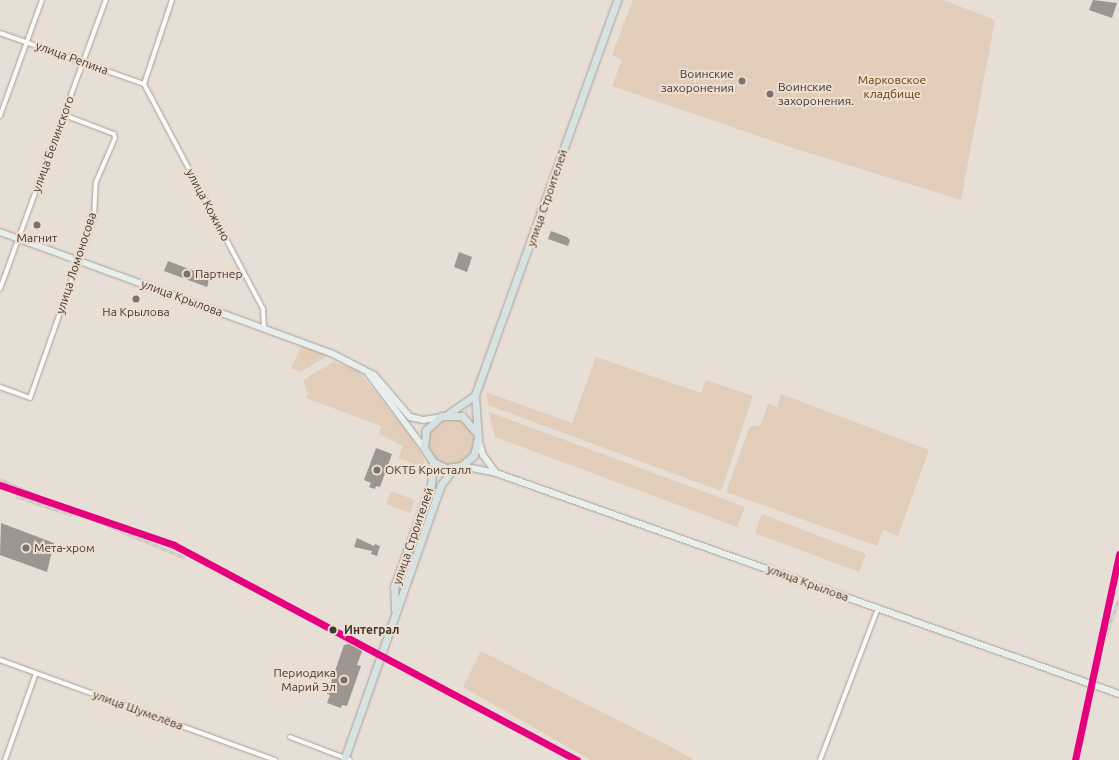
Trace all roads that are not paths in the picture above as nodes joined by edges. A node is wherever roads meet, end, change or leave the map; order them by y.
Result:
1 (42, 0) edge
2 (106, 0) edge
3 (172, 0) edge
4 (617, 0) edge
5 (0, 33) edge
6 (26, 42) junction
7 (83, 62) junction
8 (144, 84) junction
9 (64, 115) junction
10 (0, 116) edge
11 (0, 232) edge
12 (18, 239) junction
13 (79, 261) junction
14 (0, 289) edge
15 (264, 328) junction
16 (363, 367) junction
17 (0, 387) edge
18 (475, 395) junction
19 (448, 414) junction
20 (437, 418) junction
21 (477, 435) junction
22 (424, 448) junction
23 (433, 462) junction
24 (458, 467) junction
25 (496, 473) junction
26 (878, 608) junction
27 (395, 610) junction
28 (0, 660) edge
29 (36, 673) junction
30 (1119, 694) edge
31 (290, 737) dead end
32 (346, 759) edge
33 (5, 760) edge
34 (275, 760) edge
35 (820, 760) edge

1 - 6 street
2 - 7 street, улица Белинского
3 - 8 street
4 - 18 main road, улица Строителей
5 - 6 street, улица Репина
6 - 7 street, улица Репина
6 - 10 street
7 - 8 street, улица Репина
7 - 9 street, улица Белинского
8 - 15 street, улица Кожино
9 - 12 street, улица Белинского
9 - 13 street, улица Ломоносова
11 - 12 street, улица Крылова
12 - 13 street, улица Крылова
12 - 14 street, улица Белинского
13 - 15 street, улица Крылова
13 - 17 street, улица Ломоносова
15 - 16 street, улица Крылова
16 - 20 street, улица Крылова
16 - 22 street
18 - 19 main road
18 - 21 main road, улица Строителей
19 - 20 main road
19 - 21 main road
20 - 22 main road
21 - 24 main road, улица Строителей
21 - 25 street
22 - 23 main road
23 - 24 main road
23 - 27 main road, улица Строителей
24 - 25 street, улица Крылова
24 - 27 main road, улица Строителей
25 - 26 street, улица Крылова
26 - 30 street, улица Крылова
26 - 35 street
27 - 32 main road, улица Строителей
28 - 29 street, улица Шумелёва
29 - 33 street
29 - 34 street, улица Шумелёва
31 - 32 street

